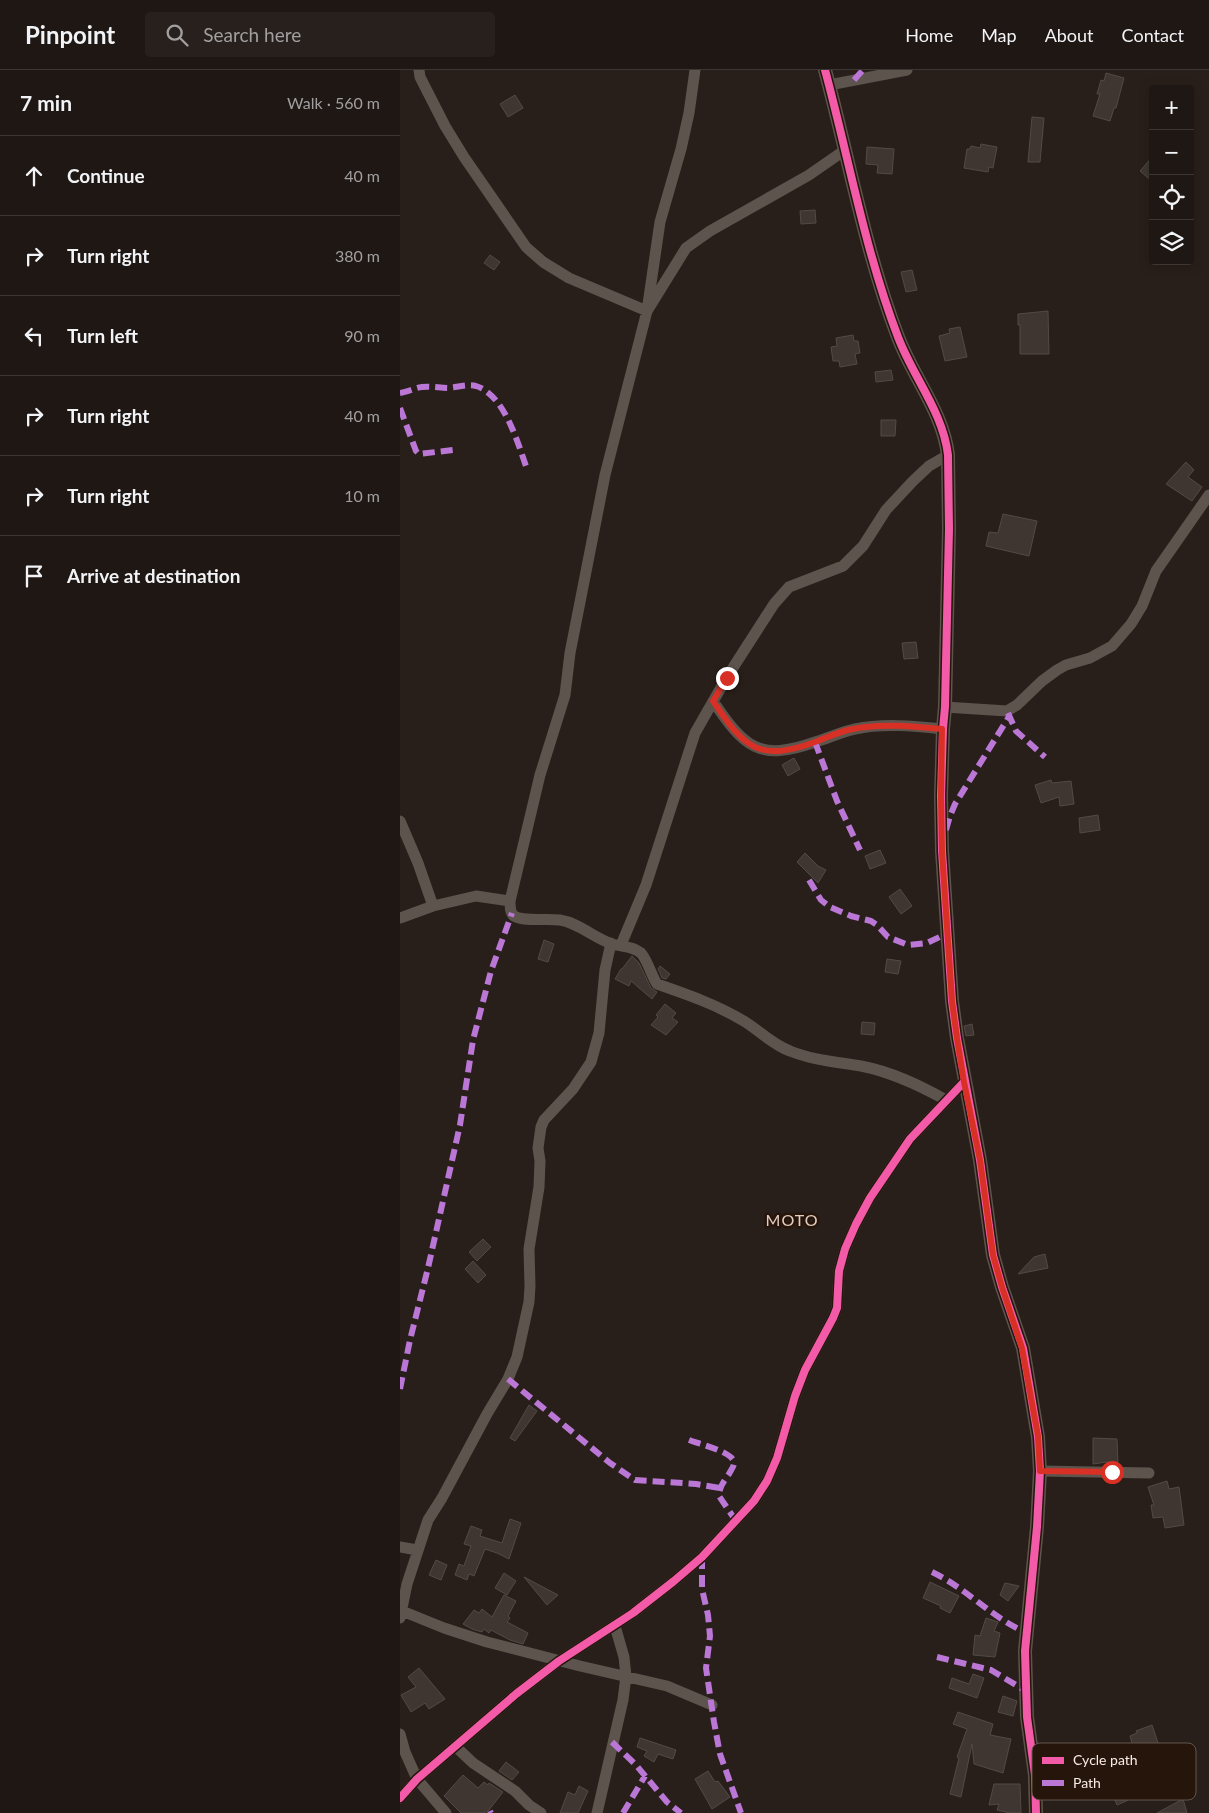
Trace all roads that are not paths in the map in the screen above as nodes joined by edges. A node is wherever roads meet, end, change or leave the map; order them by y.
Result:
1 (419, 70) edge
2 (696, 70) edge
3 (825, 70) edge
4 (907, 70) edge
5 (829, 85) junction
6 (845, 150) junction
7 (648, 311) junction
8 (948, 455) junction
9 (1209, 495) edge
10 (713, 701) junction
11 (945, 708) junction
12 (942, 729) junction
13 (400, 821) edge
14 (510, 901) junction
15 (433, 906) junction
16 (400, 918) edge
17 (616, 944) junction
18 (964, 1082) junction
19 (946, 1100) junction
20 (1040, 1471) junction
21 (1150, 1473) dead end
22 (400, 1547) edge
23 (417, 1550) junction
24 (401, 1614) edge
25 (615, 1626) junction
26 (559, 1661) junction
27 (626, 1676) junction
28 (712, 1705) dead end
29 (400, 1734) edge
30 (455, 1746) junction
31 (1032, 1753) edge
32 (417, 1779) junction
33 (400, 1798) edge
34 (1036, 1800) edge
35 (446, 1813) edge
36 (541, 1813) edge
37 (597, 1813) edge
38 (1036, 1813) edge

1 - 7 street
2 - 7 street
3 - 5 street
4 - 5 street
5 - 6 street
6 - 7 street
6 - 8 street
7 - 14 street
8 - 10 street
8 - 11 street
9 - 11 street
10 - 12 street
10 - 17 street
11 - 12 street
12 - 18 street
13 - 15 street
14 - 15 street
14 - 17 street
15 - 16 street
17 - 19 street
17 - 23 street
18 - 19 street
18 - 20 street
19 - 25 street
20 - 21 street
20 - 31 street
22 - 23 street
23 - 24 street
24 - 26 street
25 - 26 street
25 - 27 street
26 - 27 street
26 - 30 street
27 - 28 street
27 - 37 street
29 - 32 street
30 - 32 street
30 - 36 street
32 - 33 street
32 - 35 street
34 - 38 street

